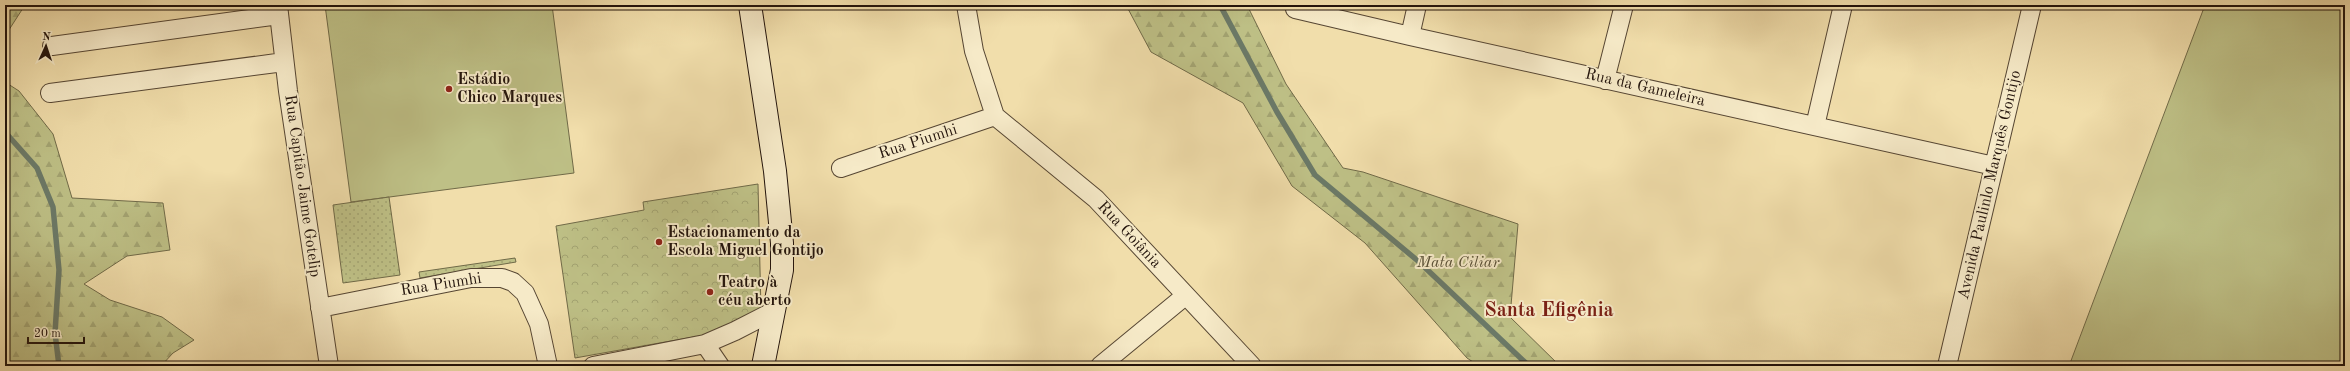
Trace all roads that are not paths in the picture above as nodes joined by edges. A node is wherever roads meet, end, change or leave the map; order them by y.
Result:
1 (750, 5) edge
2 (966, 5) edge
3 (1417, 5) edge
4 (1624, 5) edge
5 (1843, 5) edge
6 (2031, 5) edge
7 (1295, 9) dead end
8 (278, 10) edge
9 (1410, 36) junction
10 (52, 46) dead end
11 (284, 62) junction
12 (1605, 80) junction
13 (50, 93) dead end
14 (996, 116) junction
15 (1814, 126) junction
16 (1994, 166) junction
17 (841, 168) dead end
18 (1185, 296) junction
19 (320, 308) junction
20 (774, 311) junction
21 (705, 344) junction
22 (329, 366) edge
23 (548, 366) edge
24 (593, 366) edge
25 (720, 366) edge
26 (763, 366) edge
27 (1100, 366) edge
28 (1252, 366) edge
29 (1947, 366) edge

1 - 20 main road
2 - 14 street
3 - 9 street
4 - 12 street
5 - 15 street
6 - 16 street, Avenida Paulinlo Marquês Gontijo
7 - 9 street, Rua da Gameleira
8 - 10 street
8 - 11 street, Rua Capitão Jaime Gotelip
9 - 12 street, Rua da Gameleira
11 - 13 street
11 - 19 street, Rua Capitão Jaime Gotelip
12 - 15 street, Rua da Gameleira
14 - 17 street, Rua Piumhi
14 - 18 street, Rua Goiânia
15 - 16 street, Rua da Gameleira
16 - 29 street, Avenida Paulinlo Marquês Gontijo
18 - 27 street
18 - 28 street, Rua Goiânia
19 - 22 street, Rua Capitão Jaime Gotelip
19 - 23 street, Rua Piumhi
20 - 21 street
20 - 26 main road
21 - 24 street
21 - 25 street

